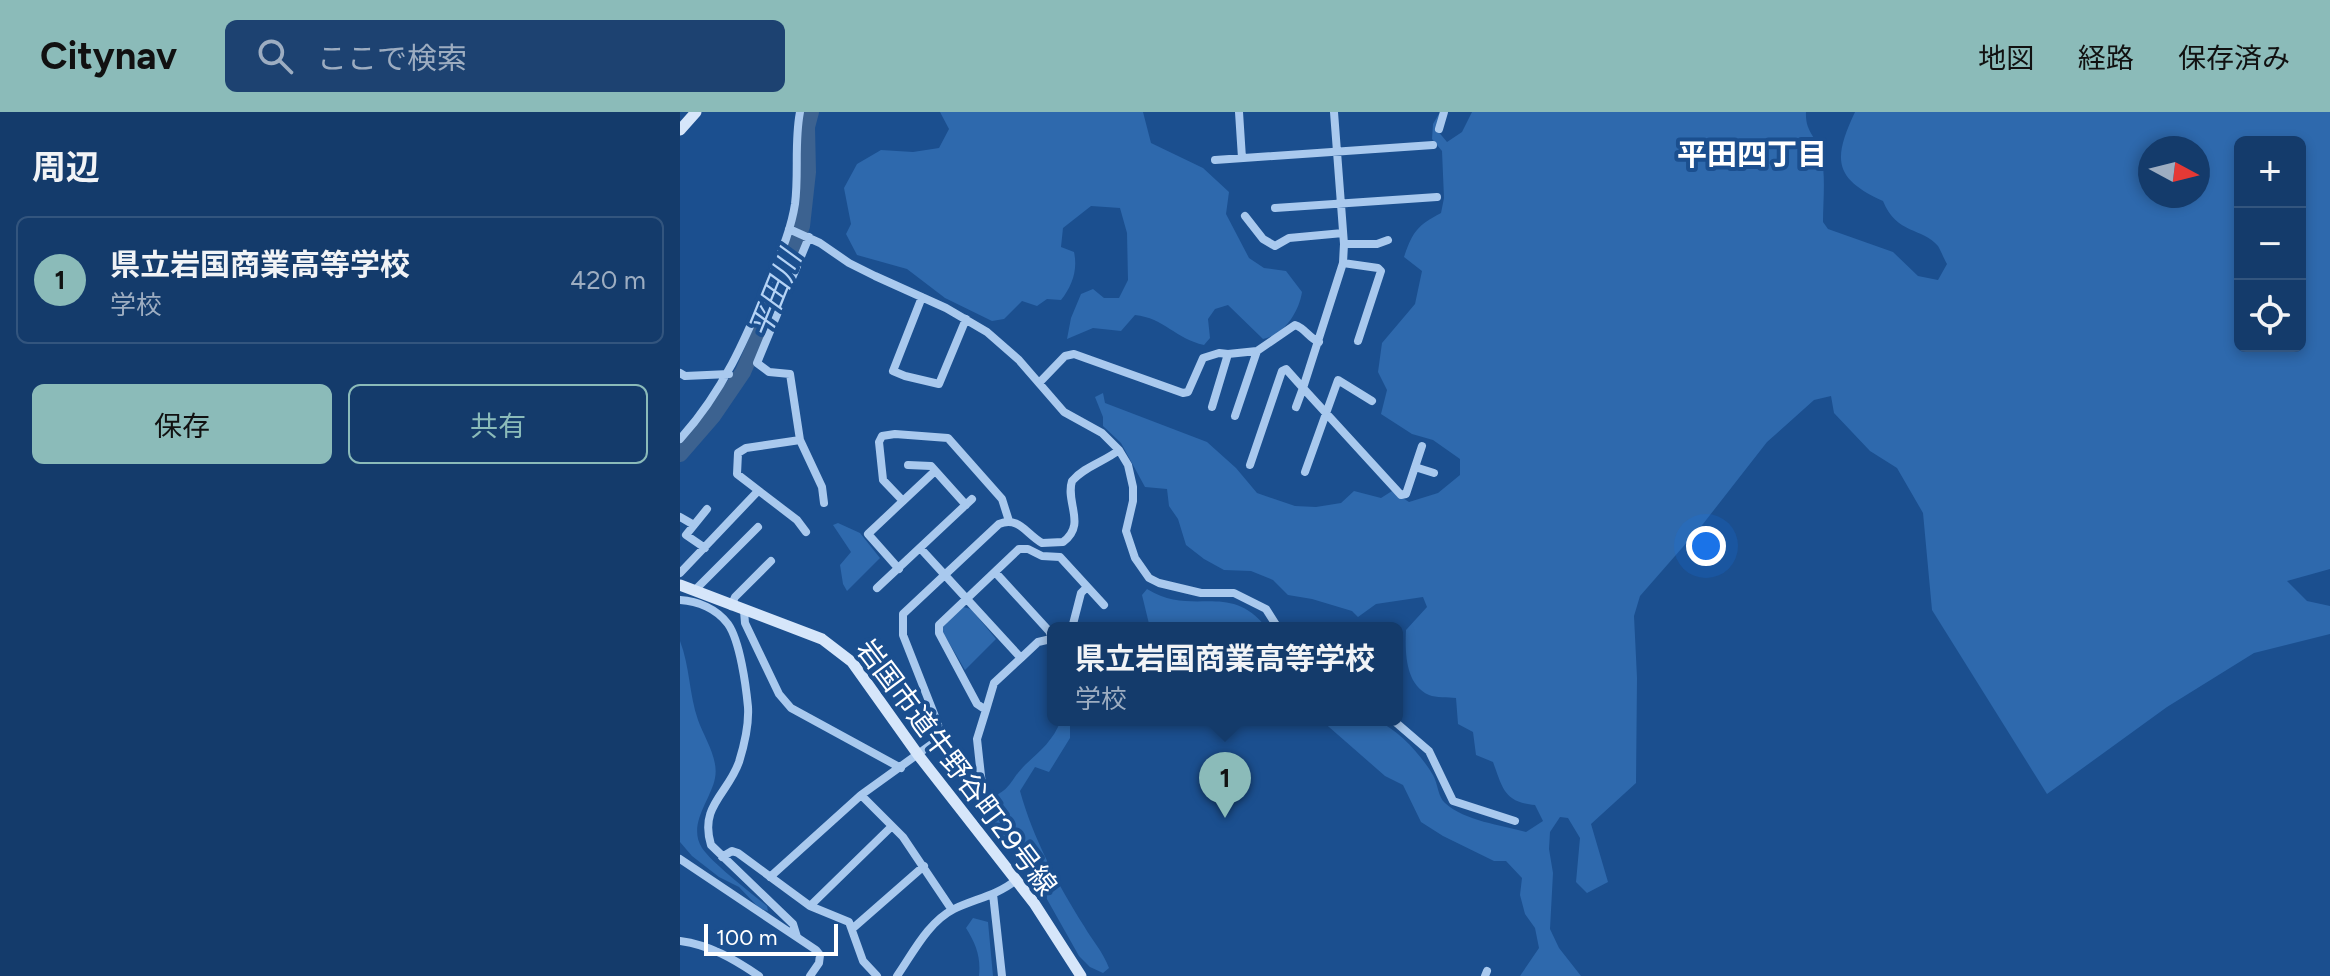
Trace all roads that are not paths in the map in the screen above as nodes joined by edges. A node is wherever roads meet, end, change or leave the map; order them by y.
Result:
1 (696, 112) edge
2 (800, 112) edge
3 (1239, 112) edge
4 (1334, 112) edge
5 (1444, 112) edge
6 (1439, 129) dead end
7 (680, 130) edge
8 (1433, 145) dead end
9 (1337, 151) junction
10 (1242, 158) junction
11 (1215, 160) dead end
12 (1437, 197) dead end
13 (1341, 204) junction
14 (1275, 208) dead end
15 (1245, 216) dead end
16 (792, 230) junction
17 (1343, 233) junction
18 (807, 236) junction
19 (1388, 240) dead end
20 (1344, 244) junction
21 (1343, 263) junction
22 (922, 297) junction
23 (762, 305) junction
24 (777, 312) junction
25 (966, 319) junction
26 (751, 332) junction
27 (766, 339) junction
28 (1358, 341) dead end
29 (1319, 342) junction
30 (1257, 351) junction
31 (1228, 354) junction
32 (680, 373) edge
33 (729, 374) junction
34 (1039, 383) junction
35 (1303, 388) junction
36 (1372, 401) dead end
37 (1212, 407) dead end
38 (1296, 407) dead end
39 (1326, 415) junction
40 (1235, 416) dead end
41 (680, 439) edge
42 (800, 440) junction
43 (1422, 446) dead end
44 (1119, 450) junction
45 (908, 465) dead end
46 (1250, 465) dead end
47 (1415, 467) junction
48 (935, 471) junction
49 (1305, 472) dead end
50 (1434, 473) dead end
51 (758, 491) junction
52 (903, 501) junction
53 (824, 503) dead end
54 (707, 509) dead end
55 (680, 517) edge
56 (1009, 521) junction
57 (694, 525) junction
58 (758, 527) dead end
59 (806, 532) dead end
60 (705, 548) junction
61 (921, 549) junction
62 (771, 561) dead end
63 (899, 569) junction
64 (995, 572) junction
65 (680, 573) edge
66 (944, 575) junction
67 (680, 585) edge
68 (1087, 587) junction
69 (877, 588) dead end
70 (694, 591) junction
71 (966, 599) junction
72 (680, 600) edge
73 (1104, 605) dead end
74 (731, 606) junction
75 (744, 611) junction
76 (1074, 622) edge
77 (1274, 622) edge
78 (1047, 629) edge
79 (1047, 640) edge
80 (1021, 658) junction
81 (986, 710) junction
82 (1400, 726) edge
83 (919, 756) junction
84 (901, 768) junction
85 (982, 785) dead end
86 (861, 795) junction
87 (1515, 821) dead end
88 (891, 827) junction
89 (722, 857) junction
90 (680, 859) edge
91 (924, 866) junction
92 (770, 877) junction
93 (1016, 880) junction
94 (993, 894) junction
95 (810, 906) junction
96 (952, 910) junction
97 (852, 929) junction
98 (797, 937) junction
99 (680, 941) edge
100 (759, 976) edge
101 (810, 976) edge
102 (877, 976) edge
103 (897, 976) edge
104 (1002, 976) edge
105 (1081, 976) edge

1 - 7 street
2 - 16 street
3 - 10 street
4 - 9 street
5 - 6 street
8 - 9 street
9 - 10 street
9 - 13 street
10 - 11 street
12 - 13 street
13 - 14 street
13 - 17 street
15 - 17 street
16 - 18 street
16 - 23 street
17 - 20 street
18 - 22 street
18 - 24 street
19 - 20 street
20 - 21 street
21 - 28 street
21 - 29 street
22 - 25 street
22 - 25 street
23 - 24 street
23 - 26 street
24 - 27 street
25 - 34 street
26 - 27 street
26 - 33 street
27 - 42 street
29 - 30 street
29 - 35 street
30 - 31 street
30 - 40 street
31 - 34 street
31 - 37 street
32 - 33 street
33 - 41 street
34 - 44 street
35 - 38 street
35 - 39 street
35 - 46 street
36 - 39 street
39 - 47 street
39 - 49 street
42 - 51 street
42 - 53 street
43 - 47 street
44 - 56 street
44 - 77 street
45 - 48 street
47 - 50 street
48 - 52 street
48 - 61 street
51 - 59 street
51 - 60 street
52 - 56 street
52 - 63 street
54 - 57 street
55 - 57 street
56 - 66 street
57 - 60 street
58 - 70 street
60 - 65 street
61 - 63 street
61 - 66 street
62 - 74 street
63 - 69 street
64 - 68 street
64 - 71 street
64 - 78 street
66 - 71 street
66 - 83 street
67 - 70 street, 岩国市道牛野谷町29号線
68 - 73 street
68 - 76 street
70 - 74 street, 岩国市道牛野谷町29号線
71 - 80 street
71 - 81 street
72 - 89 street
74 - 75 street, 岩国市道牛野谷町29号線
75 - 83 street, 岩国市道牛野谷町29号線
75 - 84 street
79 - 80 street
80 - 81 street
81 - 85 street
82 - 87 street
83 - 84 street
83 - 93 street, 岩国市道牛野谷町29号線
84 - 86 street
86 - 88 street
86 - 92 street
88 - 91 street
88 - 95 street
89 - 92 street
89 - 98 street
90 - 98 street
91 - 96 street
91 - 97 street
92 - 95 street
93 - 94 street
93 - 105 street, 岩国市道牛野谷町29号線
94 - 96 street
94 - 104 street
95 - 97 street
96 - 103 street
97 - 102 street
98 - 101 street
99 - 100 street

